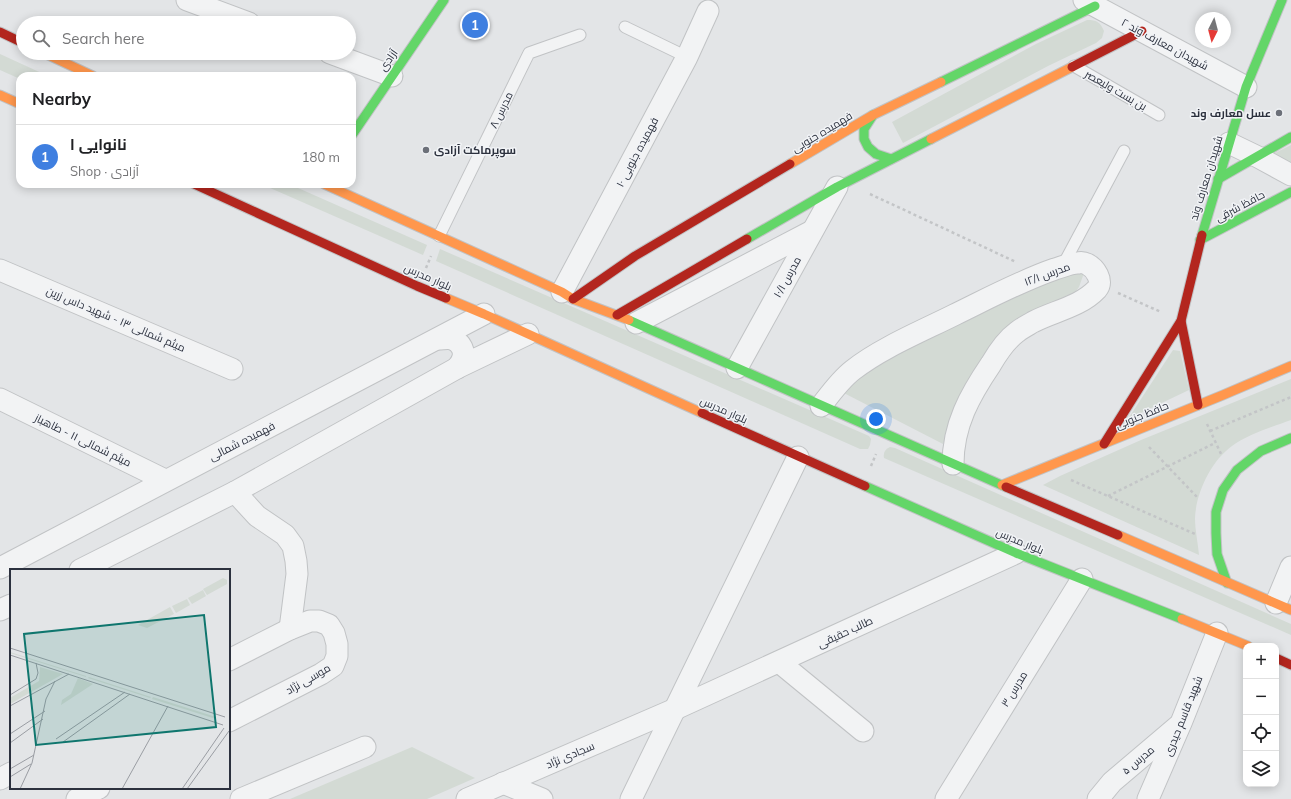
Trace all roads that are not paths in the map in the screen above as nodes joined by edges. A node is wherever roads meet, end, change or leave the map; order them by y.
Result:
1 (444, 0) edge
2 (1282, 0) edge
3 (192, 2) edge
4 (1089, 3) edge
5 (708, 11) dead end
6 (230, 16) edge
7 (626, 27) dead end
8 (1142, 31) junction
9 (0, 32) edge
10 (580, 35) dead end
11 (16, 40) edge
12 (687, 57) junction
13 (59, 60) edge
14 (349, 60) edge
15 (1074, 66) junction
16 (84, 72) edge
17 (392, 76) junction
18 (1246, 87) junction
19 (0, 95) edge
20 (16, 102) edge
21 (873, 115) junction
22 (1158, 115) dead end
23 (356, 129) edge
24 (1291, 137) edge
25 (1229, 143) junction
26 (1124, 151) dead end
27 (1258, 157) junction
28 (891, 159) junction
29 (1291, 175) edge
30 (1218, 179) junction
31 (840, 184) junction
32 (203, 188) edge
33 (333, 188) edge
34 (1291, 192) edge
35 (812, 231) junction
36 (439, 236) junction
37 (1200, 240) junction
38 (1062, 267) junction
39 (0, 270) edge
40 (567, 296) junction
41 (484, 314) junction
42 (617, 315) junction
43 (1181, 322) junction
44 (636, 323) junction
45 (528, 334) junction
46 (439, 339) junction
47 (1291, 366) edge
48 (457, 368) junction
49 (737, 368) junction
50 (232, 369) dead end
51 (0, 399) edge
52 (1198, 405) junction
53 (821, 406) junction
54 (1291, 438) edge
55 (1104, 444) junction
56 (798, 457) junction
57 (953, 464) junction
58 (165, 480) junction
59 (1002, 485) junction
60 (235, 492) junction
61 (1016, 553) junction
62 (1291, 567) edge
63 (0, 568) edge
64 (82, 569) edge
65 (1082, 579) junction
66 (1227, 583) junction
67 (10, 605) edge
68 (1283, 607) edge
69 (0, 610) edge
70 (290, 629) junction
71 (1217, 633) junction
72 (1243, 644) edge
73 (230, 659) edge
74 (1279, 659) edge
75 (779, 662) junction
76 (1291, 665) edge
77 (673, 710) junction
78 (230, 720) edge
79 (1181, 723) junction
80 (863, 731) dead end
81 (365, 747) dead end
82 (10, 774) edge
83 (0, 779) edge
84 (504, 784) junction
85 (97, 789) edge
86 (77, 799) edge
87 (241, 799) edge
88 (467, 799) edge
89 (542, 799) edge
90 (631, 799) edge
91 (946, 799) edge
92 (1098, 799) edge
93 (1148, 799) edge

1 - 17 street, آزادی
2 - 18 street, شهیدان معارف وند
3 - 6 street
4 - 8 street, شهیدان معارف وند ۲
4 - 21 street, فهمیده جنوبی
5 - 12 street, فهمیده جنوبی ۱۰
7 - 12 lane
8 - 15 street
8 - 18 street, شهیدان معارف وند ۲
9 - 11 street
10 - 36 lane, مدرس ۸
12 - 40 street, فهمیده جنوبی ۱۰
13 - 16 street
14 - 17 street
15 - 22 lane, بن بست ولیعصر
15 - 28 street
17 - 23 street, آزادی
18 - 25 street, شهیدان معارف وند
19 - 20 street
21 - 28 street
21 - 40 street, فهمیده جنوبی
24 - 27 street
25 - 27 street
25 - 30 street, شهیدان معارف وند
26 - 38 lane
27 - 29 street
27 - 30 street
28 - 31 street
30 - 37 street, شهیدان معارف وند
31 - 35 street, مدرس ۱۰/۱
31 - 42 street
32 - 41 street, بلوار مدرس
33 - 36 street
34 - 37 street, حافظ شرقی
35 - 44 street
35 - 49 street, مدرس ۱۰/۱
36 - 40 street
37 - 43 street, شهیدان معارف وند
38 - 53 street, مدرس ۱۲/۱
38 - 57 street, مدرس ۱۲/۱
39 - 50 street, میثم شمالی ۱۳ - شهید داس زرین
40 - 42 street
41 - 45 street, بلوار مدرس
41 - 46 street, فهمیده شمالی
42 - 44 street
43 - 52 street
43 - 55 street
44 - 49 street
45 - 48 street
45 - 56 street, بلوار مدرس
46 - 48 street
46 - 58 street, فهمیده شمالی
47 - 52 street, حافظ جنوبی
48 - 60 street
49 - 53 street
51 - 58 street, میثم شمالی ۱۱ - طاهباز
52 - 55 street, حافظ جنوبی
53 - 57 street
54 - 66 street
55 - 59 street, حافظ جنوبی
56 - 61 street, بلوار مدرس
56 - 77 street
57 - 59 street
58 - 63 street, فهمیده شمالی
59 - 66 street
60 - 64 street
60 - 70 street
61 - 65 street, بلوار مدرس
61 - 75 street, طالب حقیقی
62 - 68 street
65 - 71 street, بلوار مدرس
65 - 91 street, مدرس ۳
66 - 68 street
67 - 69 street
70 - 73 street, موسی نژاد
70 - 78 street, موسی نژاد
71 - 72 street, بلوار مدرس
71 - 79 street, شهید قاسم حیدری
74 - 76 street
75 - 77 street, طالب حقیقی
75 - 80 street
77 - 84 street, سجادی نژاد
77 - 90 street
79 - 92 street, مدرس ۵
79 - 93 street, شهید قاسم حیدری
81 - 87 street
82 - 83 street
84 - 88 street, سجادی نژاد
84 - 89 street
85 - 86 street

